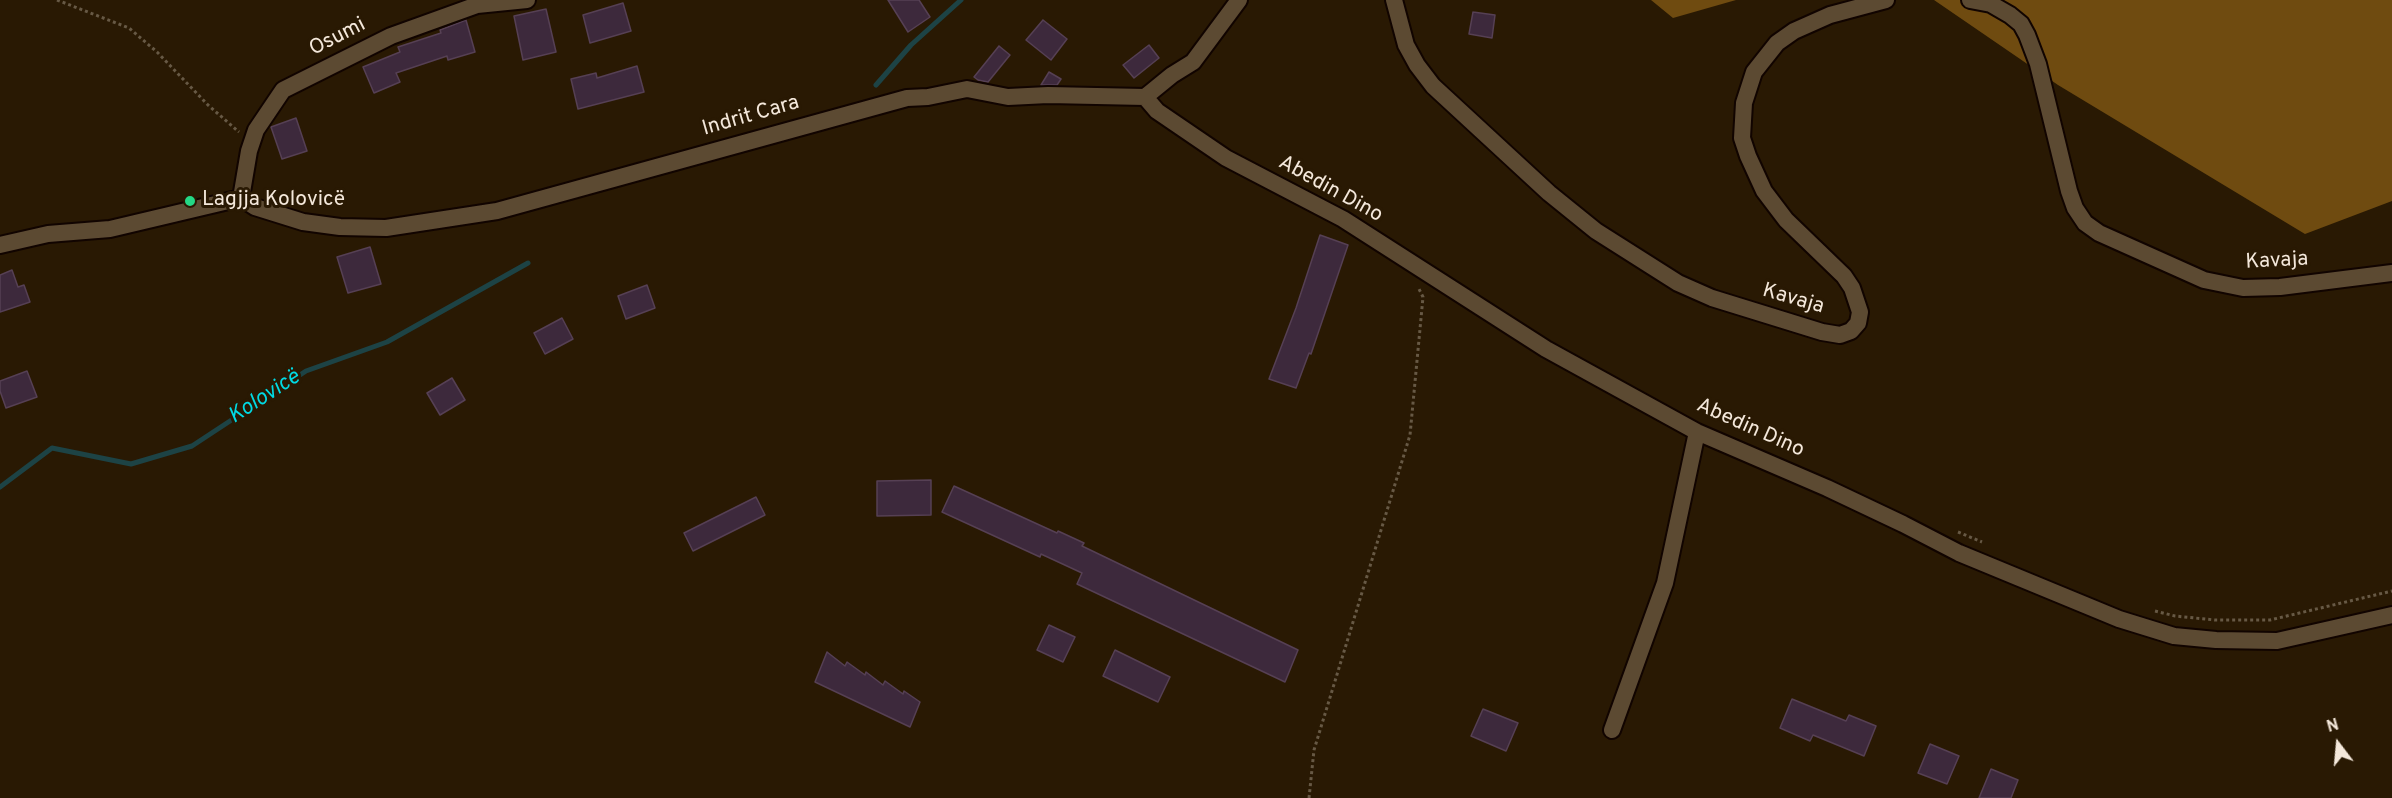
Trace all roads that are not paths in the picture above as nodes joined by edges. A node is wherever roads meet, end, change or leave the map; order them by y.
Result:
1 (527, 0) edge
2 (1239, 0) edge
3 (1394, 0) edge
4 (1886, 0) edge
5 (1970, 0) edge
6 (1145, 98) junction
7 (241, 198) junction
8 (0, 245) edge
9 (2392, 273) edge
10 (1697, 432) junction
11 (2392, 615) edge
12 (1612, 729) dead end

1 - 7 street, Osumi
2 - 6 street
3 - 4 street, Kavaja
5 - 9 street, Kavaja
6 - 7 street, Indrit Cara
6 - 10 street, Abedin Dino
7 - 8 street
10 - 11 street, Abedin Dino
10 - 12 street

